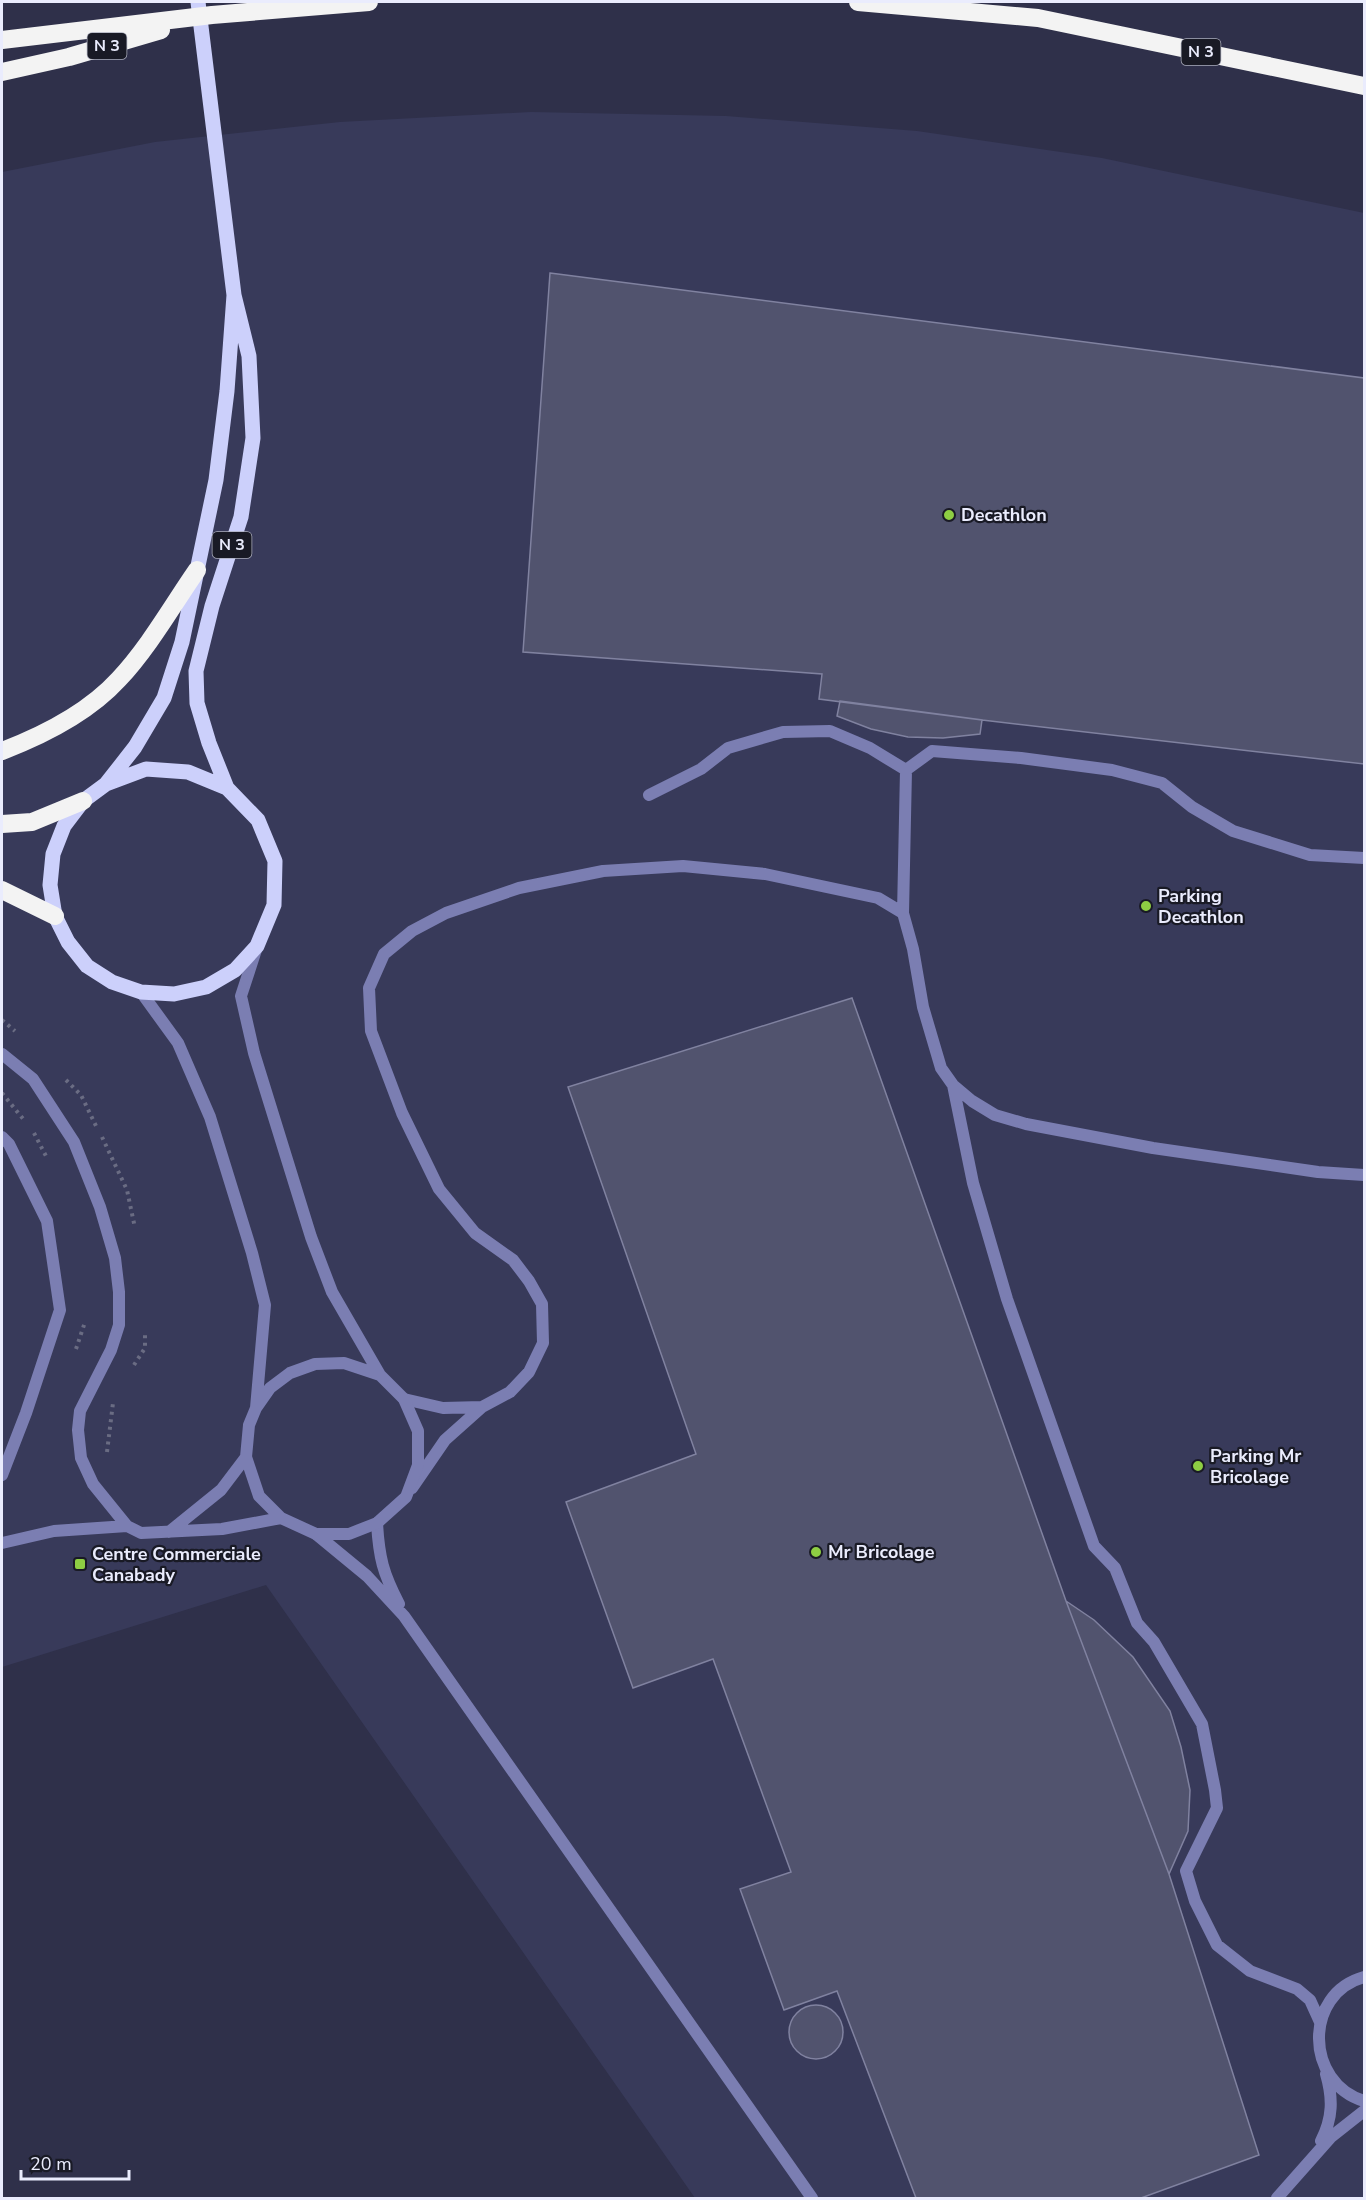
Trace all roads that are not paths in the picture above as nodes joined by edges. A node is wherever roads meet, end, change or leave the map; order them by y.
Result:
1 (198, 2) edge
2 (369, 2) edge
3 (858, 2) edge
4 (212, 15) junction
5 (2, 40) edge
6 (2, 72) edge
7 (1365, 86) edge
8 (234, 295) junction
9 (197, 570) junction
10 (2, 751) edge
11 (906, 770) junction
12 (106, 784) junction
13 (227, 789) junction
14 (649, 795) dead end
15 (83, 801) junction
16 (2, 824) edge
17 (1365, 858) edge
18 (2, 890) edge
19 (903, 913) junction
20 (55, 915) junction
21 (257, 946) junction
22 (141, 992) junction
23 (2, 1054) edge
24 (953, 1085) junction
25 (2, 1137) edge
26 (1365, 1175) edge
27 (380, 1375) junction
28 (404, 1399) junction
29 (482, 1407) junction
30 (256, 1408) junction
31 (246, 1457) junction
32 (2, 1474) edge
33 (406, 1497) junction
34 (281, 1518) junction
35 (377, 1523) junction
36 (127, 1526) junction
37 (169, 1532) junction
38 (316, 1534) junction
39 (2, 1543) edge
40 (405, 1616) junction
41 (1365, 1977) edge
42 (1320, 2022) junction
43 (1322, 2061) junction
44 (1365, 2101) edge
45 (1365, 2111) edge
46 (1312, 2158) junction
47 (812, 2199) edge
48 (1277, 2199) edge

1 - 8 main road, N 3
2 - 4 highway, N 3
3 - 7 highway, N 3
4 - 5 highway, N 3
4 - 6 highway, N 3
8 - 9 main road, N 3
8 - 13 main road, N 3
9 - 10 highway, N 3
9 - 12 main road
11 - 14 street
11 - 17 street
11 - 19 street
12 - 13 main road
12 - 15 main road
13 - 21 main road
15 - 16 highway
15 - 20 main road
18 - 20 highway
19 - 24 street
19 - 29 street
20 - 22 main road
21 - 22 main road
21 - 27 street
22 - 30 street
23 - 36 street
24 - 26 street
24 - 42 street
25 - 32 street
27 - 28 street
27 - 30 street
28 - 29 street
28 - 33 street
29 - 33 street
30 - 31 street
31 - 34 street
31 - 37 street
33 - 35 street
34 - 37 street
34 - 38 street
35 - 38 street
35 - 40 street
36 - 37 street
36 - 39 street
38 - 40 street
40 - 47 street
41 - 42 street
42 - 43 street
43 - 44 street
43 - 46 street
45 - 46 street
46 - 48 street

